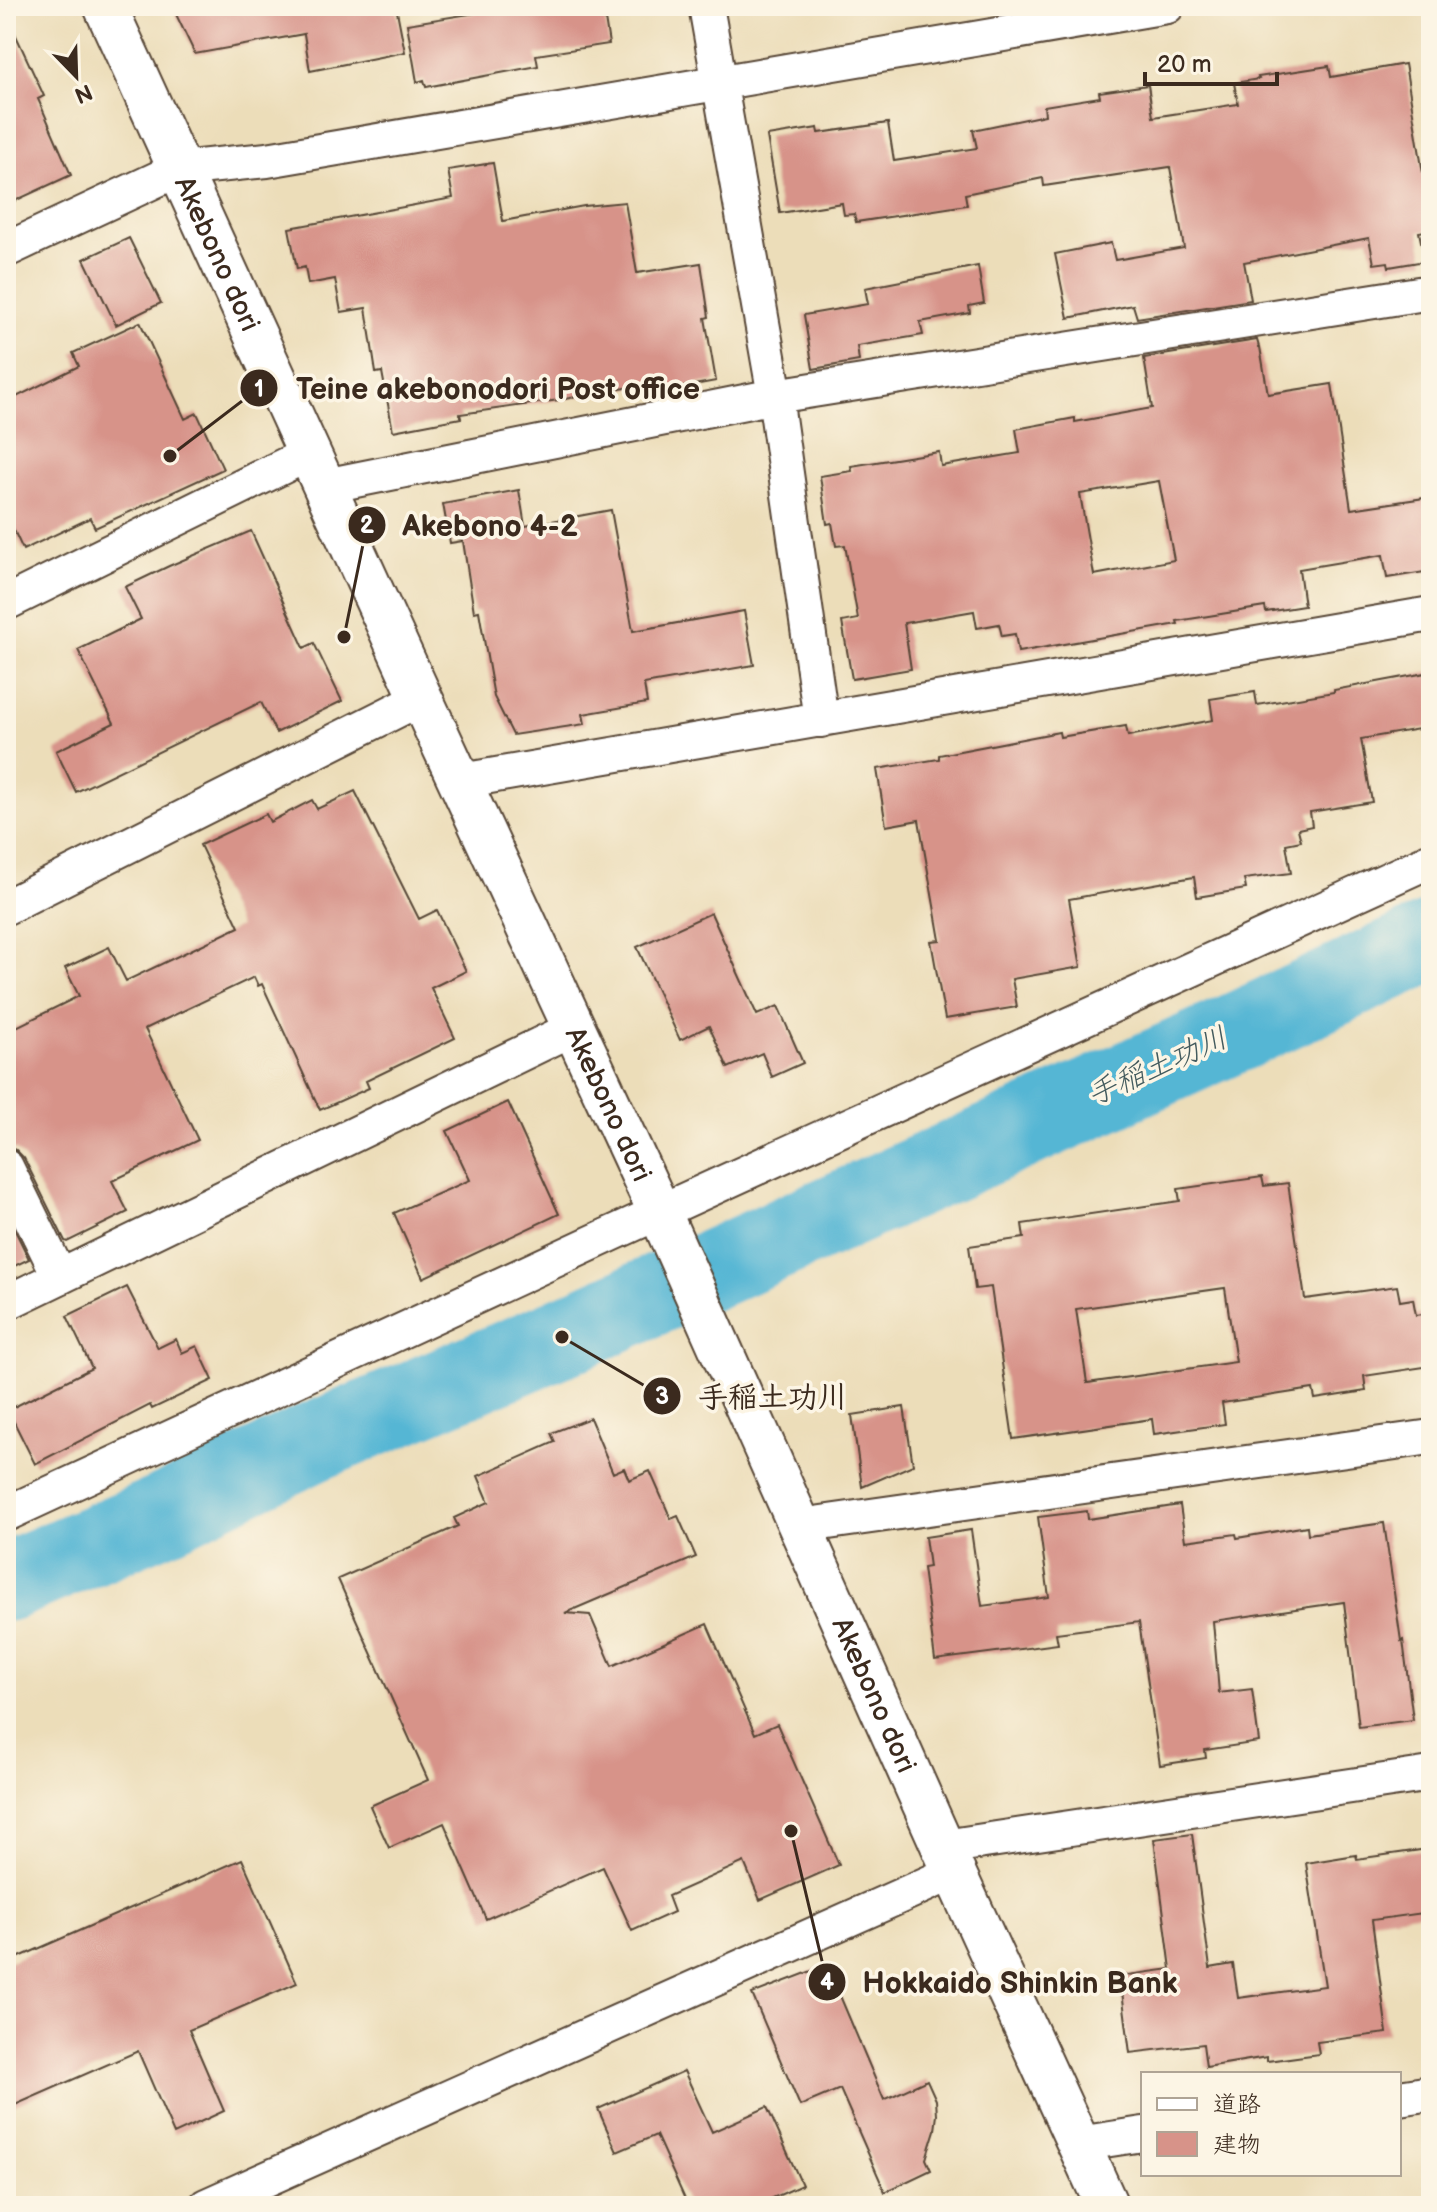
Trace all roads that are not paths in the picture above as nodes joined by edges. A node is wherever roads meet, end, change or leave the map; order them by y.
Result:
1 (105, 6) edge
2 (706, 6) edge
3 (1167, 6) edge
4 (720, 82) junction
5 (179, 169) junction
6 (6, 250) edge
7 (1431, 292) edge
8 (775, 396) junction
9 (318, 470) junction
10 (6, 603) edge
11 (1431, 614) edge
12 (421, 698) junction
13 (821, 720) junction
14 (461, 781) junction
15 (1431, 860) edge
16 (6, 907) edge
17 (574, 1028) junction
18 (6, 1167) edge
19 (666, 1225) junction
20 (60, 1277) junction
21 (6, 1303) edge
22 (1431, 1437) edge
23 (6, 1514) edge
24 (800, 1526) junction
25 (1431, 1774) edge
26 (949, 1860) junction
27 (1431, 2093) edge
28 (1401, 2098) edge
29 (1141, 2134) edge
30 (1078, 2144) junction
31 (206, 2206) edge
32 (1107, 2206) edge

1 - 5 street, Akebono dori
2 - 4 street
3 - 4 street
4 - 5 street
4 - 8 street
5 - 6 street
5 - 9 street, Akebono dori
7 - 8 street
8 - 9 street
8 - 13 street
9 - 10 street
9 - 12 street, Akebono dori
11 - 13 street
12 - 14 street, Akebono dori
12 - 16 street
13 - 14 street
14 - 17 street, Akebono dori
15 - 19 street
17 - 19 street, Akebono dori
17 - 20 street
18 - 20 street
19 - 23 street
19 - 24 street, Akebono dori
20 - 21 street
22 - 24 street
24 - 26 street, Akebono dori
25 - 26 street
26 - 30 street, Akebono dori
26 - 31 street
27 - 28 street
29 - 30 street
30 - 32 street, Akebono dori

